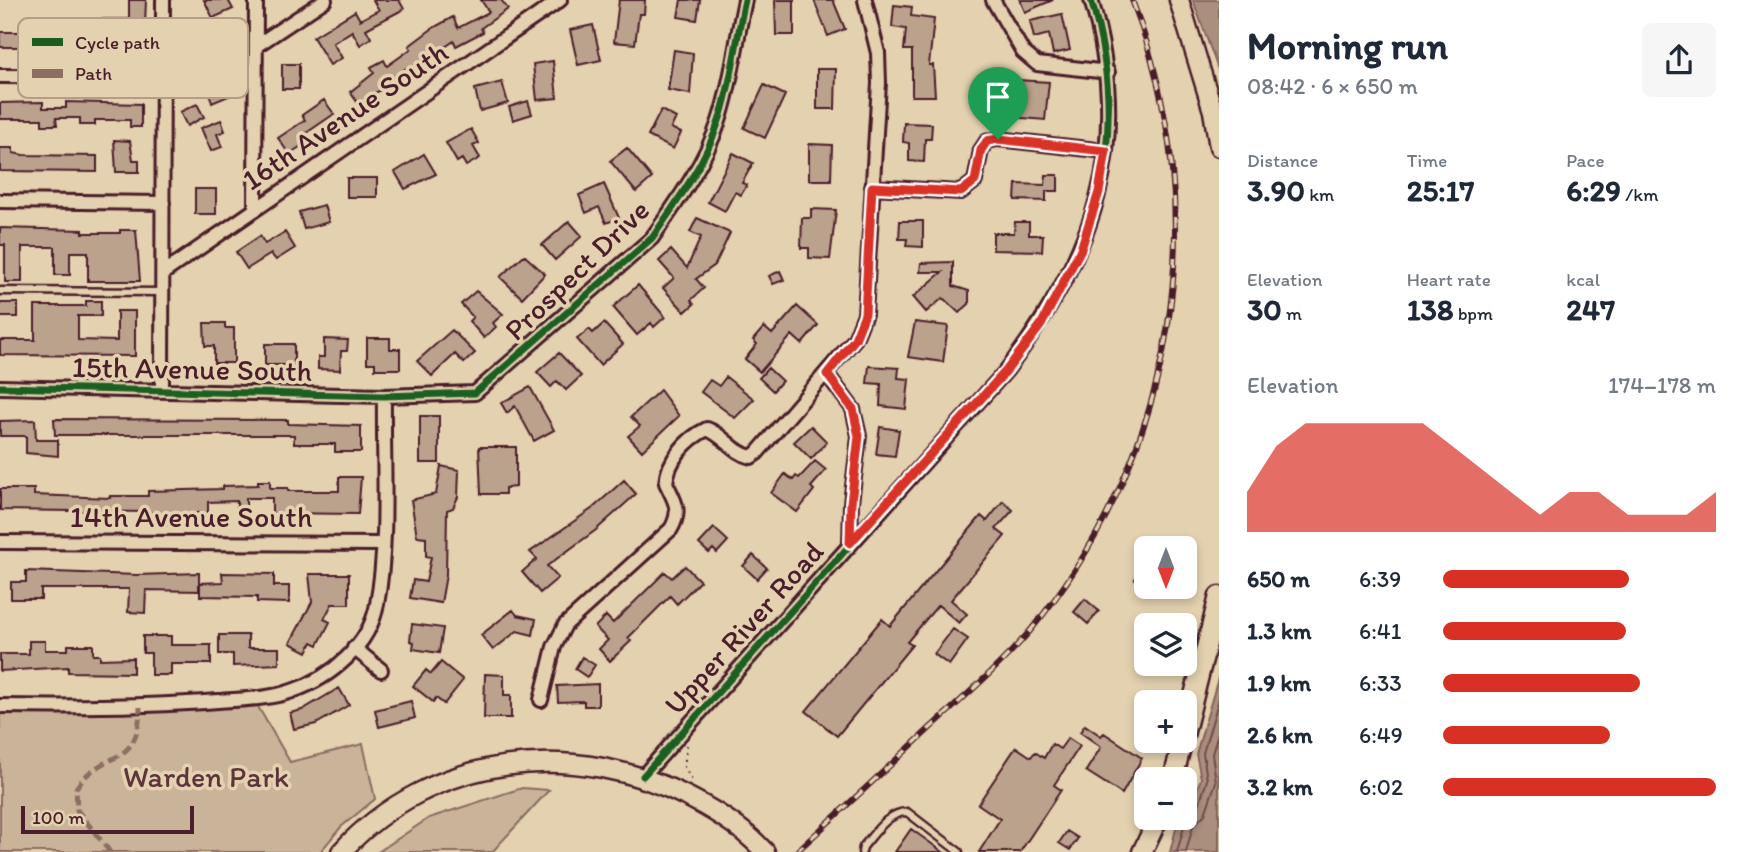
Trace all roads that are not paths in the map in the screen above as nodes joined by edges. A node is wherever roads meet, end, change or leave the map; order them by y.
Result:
1 (163, 0) edge
2 (256, 0) edge
3 (325, 0) edge
4 (745, 0) edge
5 (864, 0) edge
6 (993, 0) edge
7 (1091, 0) edge
8 (1179, 0) edge
9 (558, 1) edge
10 (163, 18) edge
11 (256, 46) junction
12 (1108, 72) junction
13 (0, 76) edge
14 (18, 76) edge
15 (164, 98) edge
16 (1219, 148) edge
17 (1106, 151) junction
18 (872, 187) junction
19 (0, 201) edge
20 (163, 203) junction
21 (255, 209) junction
22 (163, 273) junction
23 (0, 291) edge
24 (163, 292) junction
25 (827, 374) junction
26 (0, 387) edge
27 (162, 391) junction
28 (384, 396) junction
29 (0, 542) edge
30 (850, 543) junction
31 (382, 544) junction
32 (1219, 596) edge
33 (354, 648) junction
34 (381, 670) dead end
35 (541, 700) dead end
36 (0, 706) edge
37 (1176, 767) edge
38 (643, 776) junction
39 (1152, 830) edge
40 (341, 852) edge
41 (765, 852) edge
42 (862, 852) edge
43 (959, 852) edge
44 (1142, 852) edge

1 - 10 street
2 - 11 street
3 - 11 street
4 - 28 street, Prospect Drive
5 - 18 street
6 - 12 street
7 - 12 street, Upper River Road
8 - 16 main road
9 - 21 street, 16th Avenue South
11 - 21 street
12 - 17 street, Upper River Road
13 - 14 street
15 - 20 street
17 - 18 street
17 - 30 street, Upper River Road
18 - 25 street
19 - 20 street
20 - 22 street
21 - 22 street, 16th Avenue South
22 - 24 street
23 - 24 lane
24 - 27 street
25 - 30 street
25 - 35 street
26 - 27 street, 15th Avenue South
27 - 28 street, 15th Avenue South
28 - 31 street
29 - 31 street, 14th Avenue South
30 - 38 street, Upper River Road
31 - 33 street
32 - 37 main road
33 - 34 street
33 - 36 street
38 - 40 main road
38 - 41 main road
39 - 44 main road
42 - 43 lane

